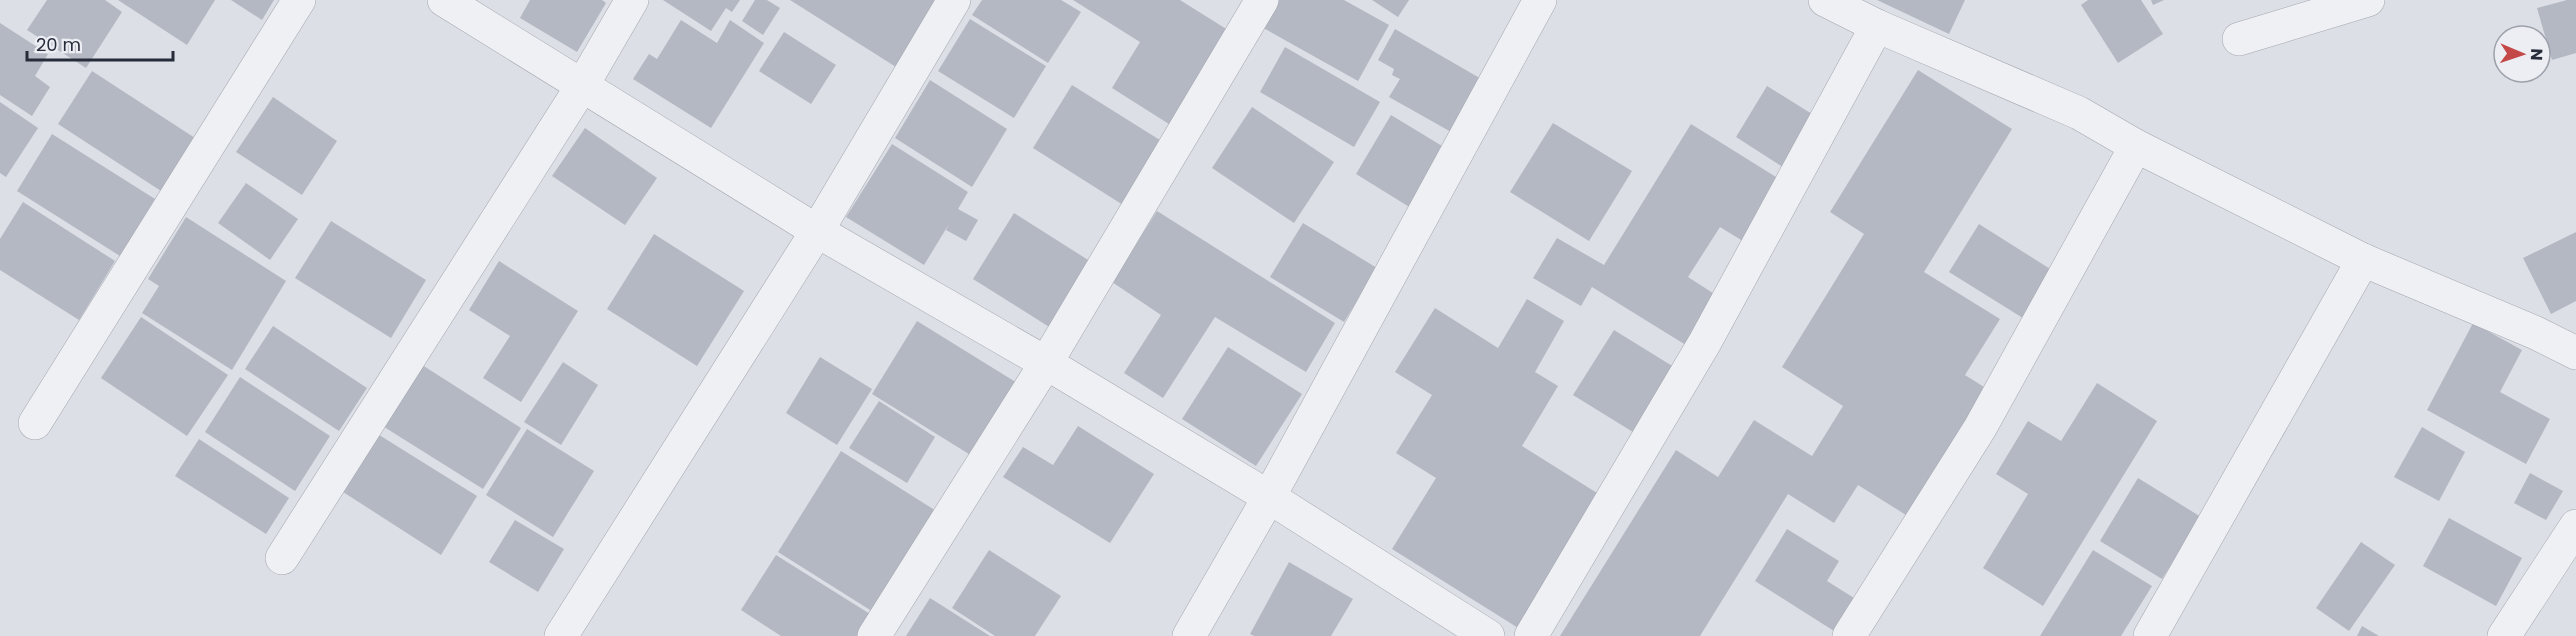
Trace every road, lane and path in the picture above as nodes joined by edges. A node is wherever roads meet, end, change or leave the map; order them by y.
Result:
1 (299, 0) edge
2 (444, 0) edge
3 (632, 0) edge
4 (954, 0) edge
5 (1262, 0) edge
6 (1540, 0) edge
7 (1825, 0) edge
8 (2368, 0) edge
9 (1877, 26) junction
10 (2239, 39) dead end
11 (582, 86) junction
12 (2136, 146) junction
13 (817, 231) junction
14 (2363, 260) junction
15 (2576, 353) edge
16 (1046, 363) junction
17 (35, 423) dead end
18 (1269, 497) junction
19 (2576, 526) edge
20 (282, 558) dead end
21 (561, 636) edge
22 (874, 636) edge
23 (1189, 636) edge
24 (1488, 636) edge
25 (1531, 636) edge
26 (1849, 636) edge
27 (2150, 636) edge
28 (2504, 636) edge

1 - 17 street
2 - 11 street
3 - 11 street
4 - 13 street
5 - 16 street
6 - 18 street
7 - 9 street
8 - 10 street
9 - 12 street
9 - 25 street
11 - 13 street
11 - 20 street
12 - 14 street
12 - 26 street
13 - 16 street
13 - 21 street
14 - 15 street
14 - 27 street
16 - 18 street
16 - 22 street
18 - 23 street
18 - 24 street
19 - 28 street

